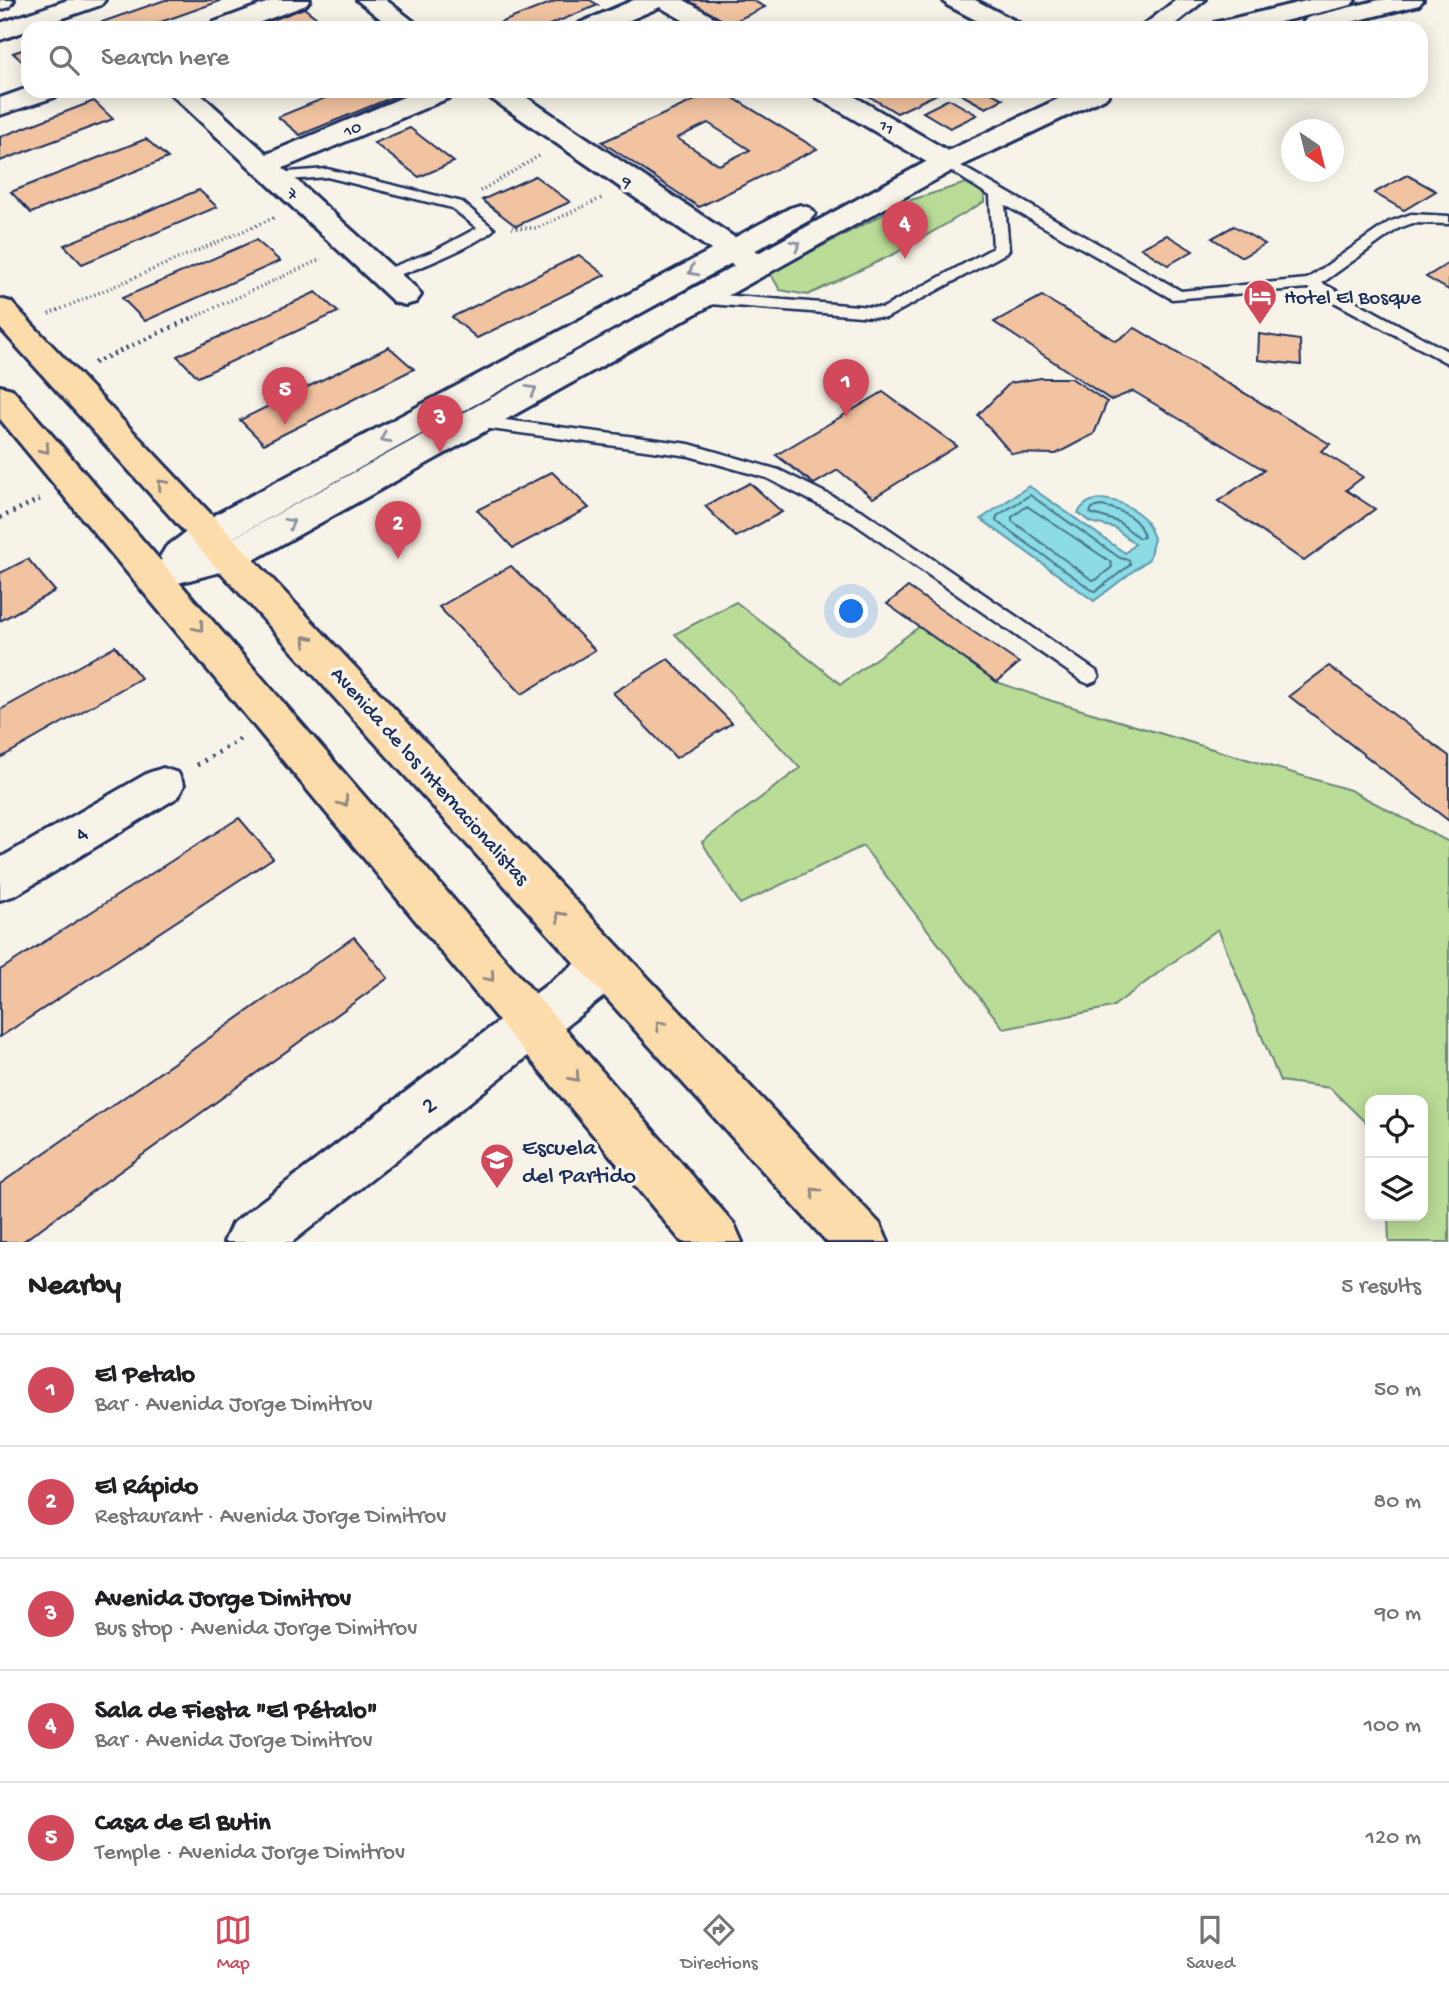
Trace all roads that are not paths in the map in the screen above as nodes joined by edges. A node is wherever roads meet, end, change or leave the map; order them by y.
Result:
1 (92, 0) edge
2 (297, 0) edge
3 (370, 0) edge
4 (655, 0) edge
5 (666, 0) edge
6 (956, 0) edge
7 (1192, 0) edge
8 (1342, 0) edge
9 (1410, 0) edge
10 (32, 21) edge
11 (240, 21) edge
12 (399, 21) edge
13 (606, 21) edge
14 (703, 21) edge
15 (996, 21) edge
16 (1163, 21) edge
17 (1253, 21) edge
18 (1323, 21) edge
19 (21, 25) edge
20 (0, 32) edge
21 (25, 98) edge
22 (189, 98) edge
23 (426, 98) edge
24 (509, 98) edge
25 (838, 98) edge
26 (1038, 98) edge
27 (1080, 98) edge
28 (0, 107) edge
29 (937, 155) junction
30 (269, 171) junction
31 (997, 194) junction
32 (1449, 220) edge
33 (744, 259) junction
34 (384, 275) junction
35 (1311, 283) junction
36 (405, 295) dead end
37 (698, 298) junction
38 (9, 318) edge
39 (1449, 359) edge
40 (0, 397) edge
41 (475, 422) junction
42 (219, 545) junction
43 (155, 575) junction
44 (1089, 677) dead end
45 (163, 785) road end
46 (0, 881) edge
47 (606, 967) junction
48 (530, 1026) junction
49 (250, 1242) edge
50 (716, 1242) edge
51 (862, 1242) edge

1 - 10 street
2 - 11 street
3 - 12 street
4 - 13 street
5 - 14 street
6 - 15 street
7 - 16 street
8 - 17 street
9 - 18 street
19 - 20 street
21 - 28 street
22 - 30 street, 7
23 - 30 street, 10
24 - 33 street, 9
25 - 29 street, 11
26 - 29 street
27 - 29 street
29 - 31 lane
29 - 33 street
30 - 34 street, 7
30 - 34 lane
31 - 35 lane
31 - 37 lane
32 - 35 lane
33 - 37 street
33 -> 42 street
34 - 36 street, 7
35 - 39 lane
41 -> 37 street
42 -> 38 highway, Avenida de los Internacionalistas
40 -> 43 highway
42 -> 41 street
41 - 44 lane
42 - 43 street
47 -> 42 highway, Avenida de los Internacionalistas
43 -> 48 highway
45 - 46 street, 4
47 - 48 street, 2
51 -> 47 highway, Avenida de los Internacionalistas
48 - 49 street, 2
48 -> 50 highway

